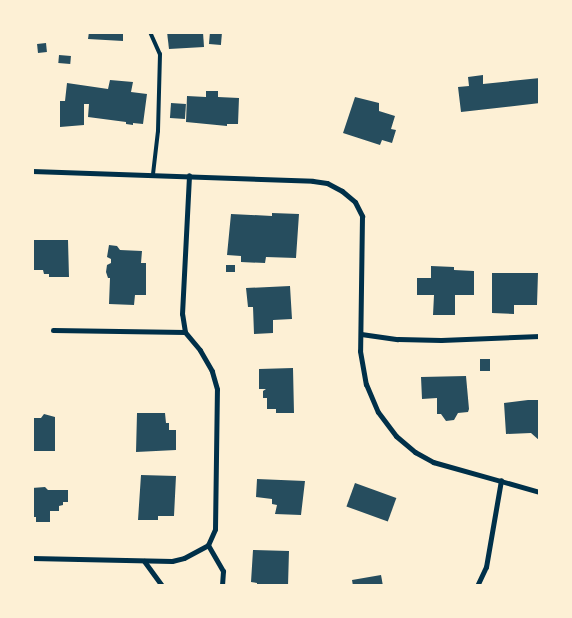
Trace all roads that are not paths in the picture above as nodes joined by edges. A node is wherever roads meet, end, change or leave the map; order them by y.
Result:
1 (150, 32) edge
2 (32, 171) edge
3 (153, 174) junction
4 (189, 175) junction
5 (53, 330) dead end
6 (185, 332) junction
7 (360, 334) junction
8 (540, 336) edge
9 (501, 480) junction
10 (540, 492) edge
11 (208, 545) junction
12 (32, 558) edge
13 (144, 561) junction
14 (162, 586) edge
15 (222, 586) edge
16 (477, 586) edge

1 - 3 lane
2 - 3 street
3 - 4 street
4 - 6 street
4 - 7 street
5 - 6 street
6 - 11 street
7 - 8 street
7 - 9 street
9 - 10 street
9 - 16 street
11 - 13 street
11 - 15 street
12 - 13 street
13 - 14 street

